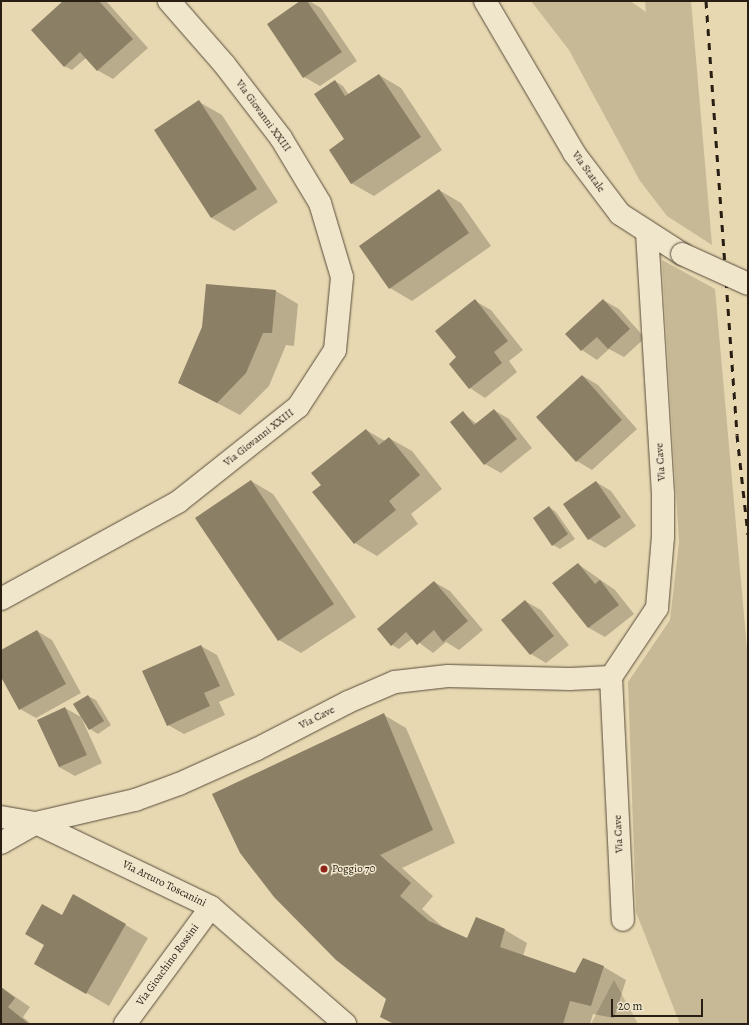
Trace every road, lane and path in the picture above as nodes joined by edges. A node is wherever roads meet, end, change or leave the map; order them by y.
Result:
1 (169, 1) edge
2 (485, 1) edge
3 (647, 232) junction
4 (748, 284) edge
5 (1, 599) edge
6 (611, 677) junction
7 (1, 817) edge
8 (36, 823) junction
9 (1, 842) edge
10 (211, 907) junction
11 (623, 920) dead end
12 (125, 1024) edge
13 (346, 1024) edge

1 - 5 street, Via Giovanni XXIII
2 - 3 street, Via Statale
3 - 4 street, Via Statale, bridge
3 - 6 street, Via Cave
6 - 8 street, Via Cave
6 - 11 street, Via Cave
7 - 8 street
8 - 9 street
8 - 10 street, Via Arturo Toscanini
10 - 12 street, Via Gioachino Rossini
10 - 13 street, Via Arturo Toscanini

